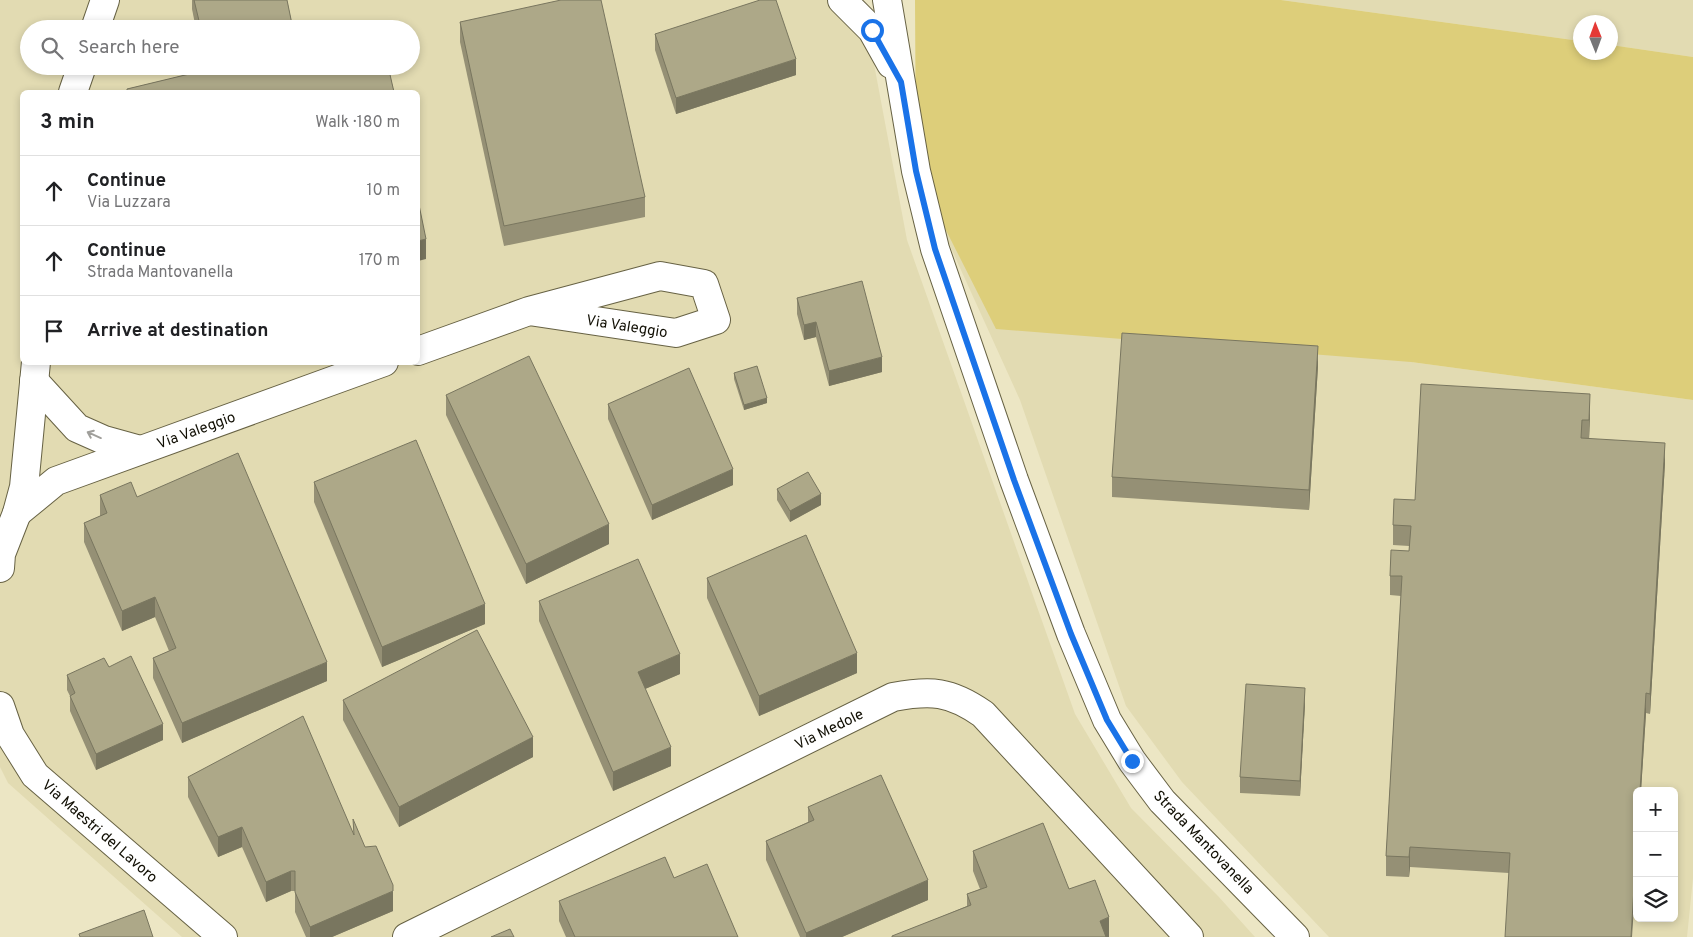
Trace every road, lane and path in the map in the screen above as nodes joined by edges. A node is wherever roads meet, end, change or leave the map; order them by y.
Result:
1 (105, 0) edge
2 (842, 0) edge
3 (887, 0) edge
4 (98, 20) edge
5 (79, 75) edge
6 (901, 82) junction
7 (75, 90) edge
8 (529, 311) junction
9 (420, 350) edge
10 (376, 365) edge
11 (35, 372) edge
12 (140, 450) junction
13 (6, 531) edge
14 (0, 706) edge
15 (223, 937) edge
16 (407, 937) edge
17 (1189, 937) edge
18 (1295, 937) edge

1 - 4 street
2 - 6 street
3 - 6 street, Strada Mantovanella
5 - 7 street
6 - 18 street, Strada Mantovanella
8 - 8 street, Via Valeggio
8 - 9 street, Via Valeggio
10 - 12 street, Via Valeggio
12 -> 11 street
11 - 13 street
12 - 13 street, Via Valeggio
14 - 15 street, Via Maestri del Lavoro
16 - 17 street, Via Medole

